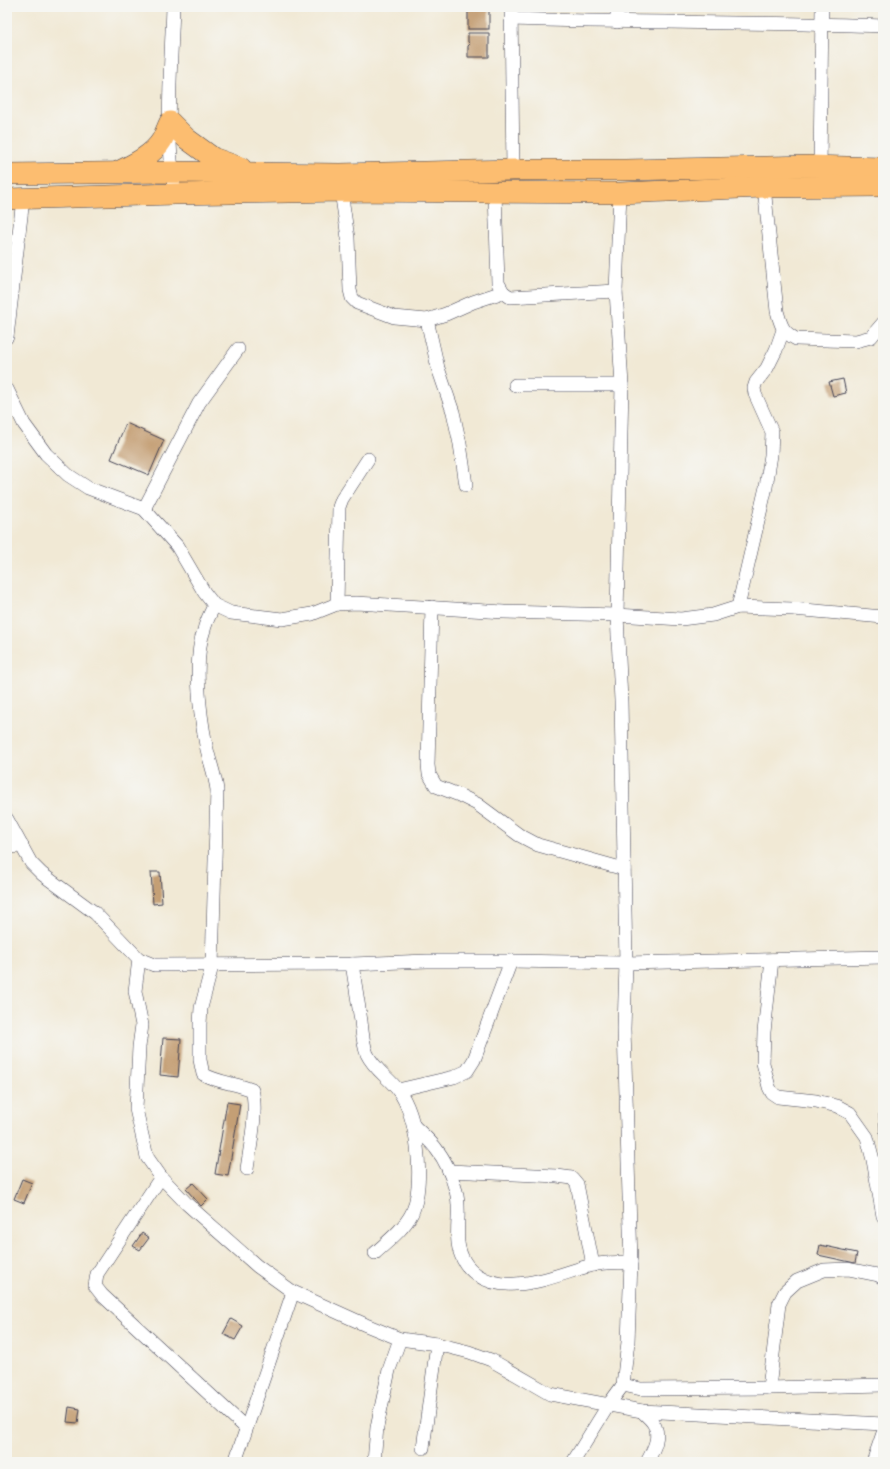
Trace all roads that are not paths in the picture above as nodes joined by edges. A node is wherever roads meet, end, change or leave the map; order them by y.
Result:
1 (173, 7) edge
2 (617, 7) edge
3 (822, 7) edge
4 (511, 13) edge
5 (617, 22) junction
6 (822, 24) junction
7 (883, 26) edge
8 (170, 122) junction
9 (883, 168) edge
10 (513, 170) junction
11 (171, 172) junction
12 (117, 173) junction
13 (255, 173) junction
14 (7, 174) edge
15 (820, 177) junction
16 (883, 186) edge
17 (764, 187) junction
18 (341, 191) junction
19 (495, 192) junction
20 (620, 193) junction
21 (175, 194) junction
22 (15, 199) edge
23 (616, 291) junction
24 (503, 292) junction
25 (427, 320) junction
26 (883, 323) edge
27 (783, 330) junction
28 (7, 337) edge
29 (238, 349) dead end
30 (515, 385) dead end
31 (622, 385) junction
32 (7, 389) edge
33 (368, 459) dead end
34 (466, 485) dead end
35 (144, 510) junction
36 (337, 604) junction
37 (214, 605) junction
38 (738, 607) junction
39 (432, 608) junction
40 (617, 615) junction
41 (883, 617) edge
42 (7, 819) edge
43 (22, 846) junction
44 (7, 847) edge
45 (624, 869) junction
46 (883, 956) edge
47 (139, 959) junction
48 (772, 960) junction
49 (511, 961) junction
50 (352, 964) junction
51 (626, 964) junction
52 (212, 966) junction
53 (398, 1090) junction
54 (414, 1126) junction
55 (247, 1169) dead end
56 (449, 1171) junction
57 (161, 1177) junction
58 (883, 1216) edge
59 (375, 1253) dead end
60 (631, 1262) junction
61 (593, 1265) junction
62 (883, 1278) edge
63 (293, 1292) junction
64 (400, 1339) junction
65 (437, 1344) junction
66 (881, 1382) edge
67 (622, 1386) junction
68 (769, 1388) junction
69 (608, 1404) junction
70 (642, 1411) junction
71 (883, 1424) edge
72 (246, 1428) junction
73 (883, 1433) edge
74 (423, 1448) dead end
75 (234, 1462) edge
76 (374, 1462) edge
77 (573, 1462) edge
78 (647, 1462) edge
79 (873, 1462) edge

1 - 8 street
2 - 5 street
3 - 6 street
4 - 5 street
4 - 10 street
5 - 6 street
6 - 7 street
6 - 15 street
8 - 11 street
8 - 12 main road
8 - 13 main road
9 - 15 main road
10 - 13 main road
10 - 15 main road
11 - 12 main road
11 - 13 main road
11 - 21 street
12 - 14 main road
15 - 16 main road
15 - 17 main road
17 - 20 main road
17 - 27 street
18 - 19 main road
18 - 21 main road
18 - 25 street
19 - 20 main road
19 - 24 street
20 - 23 street
21 - 22 main road
22 - 28 street
23 - 24 street
23 - 31 street
24 - 25 street
25 - 34 street
26 - 27 street
27 - 38 street
29 - 35 street
30 - 31 street
31 - 40 street
32 - 35 street
33 - 36 street
35 - 37 street
36 - 37 street
36 - 39 street
37 - 52 street
38 - 40 street
38 - 41 street
39 - 40 street
39 - 45 street
40 - 45 street
42 - 43 street
43 - 44 street
43 - 47 street
45 - 51 street
46 - 48 street
47 - 52 street
47 - 57 street
48 - 51 street
48 - 58 street
49 - 50 street
49 - 51 street
49 - 53 street
50 - 52 street
50 - 53 street
51 - 60 street
52 - 55 street
53 - 54 street
54 - 56 street
54 - 59 street
56 - 61 street
56 - 61 street
57 - 63 street
57 - 72 street
60 - 61 street
60 - 67 street
62 - 68 street
63 - 64 street
63 - 72 street
64 - 65 street
64 - 76 street
65 - 69 street
65 - 74 street
66 - 68 street
67 - 68 street
67 - 69 street
69 - 70 street
69 - 77 street
70 - 71 street
70 - 78 street
72 - 75 street
73 - 79 street

